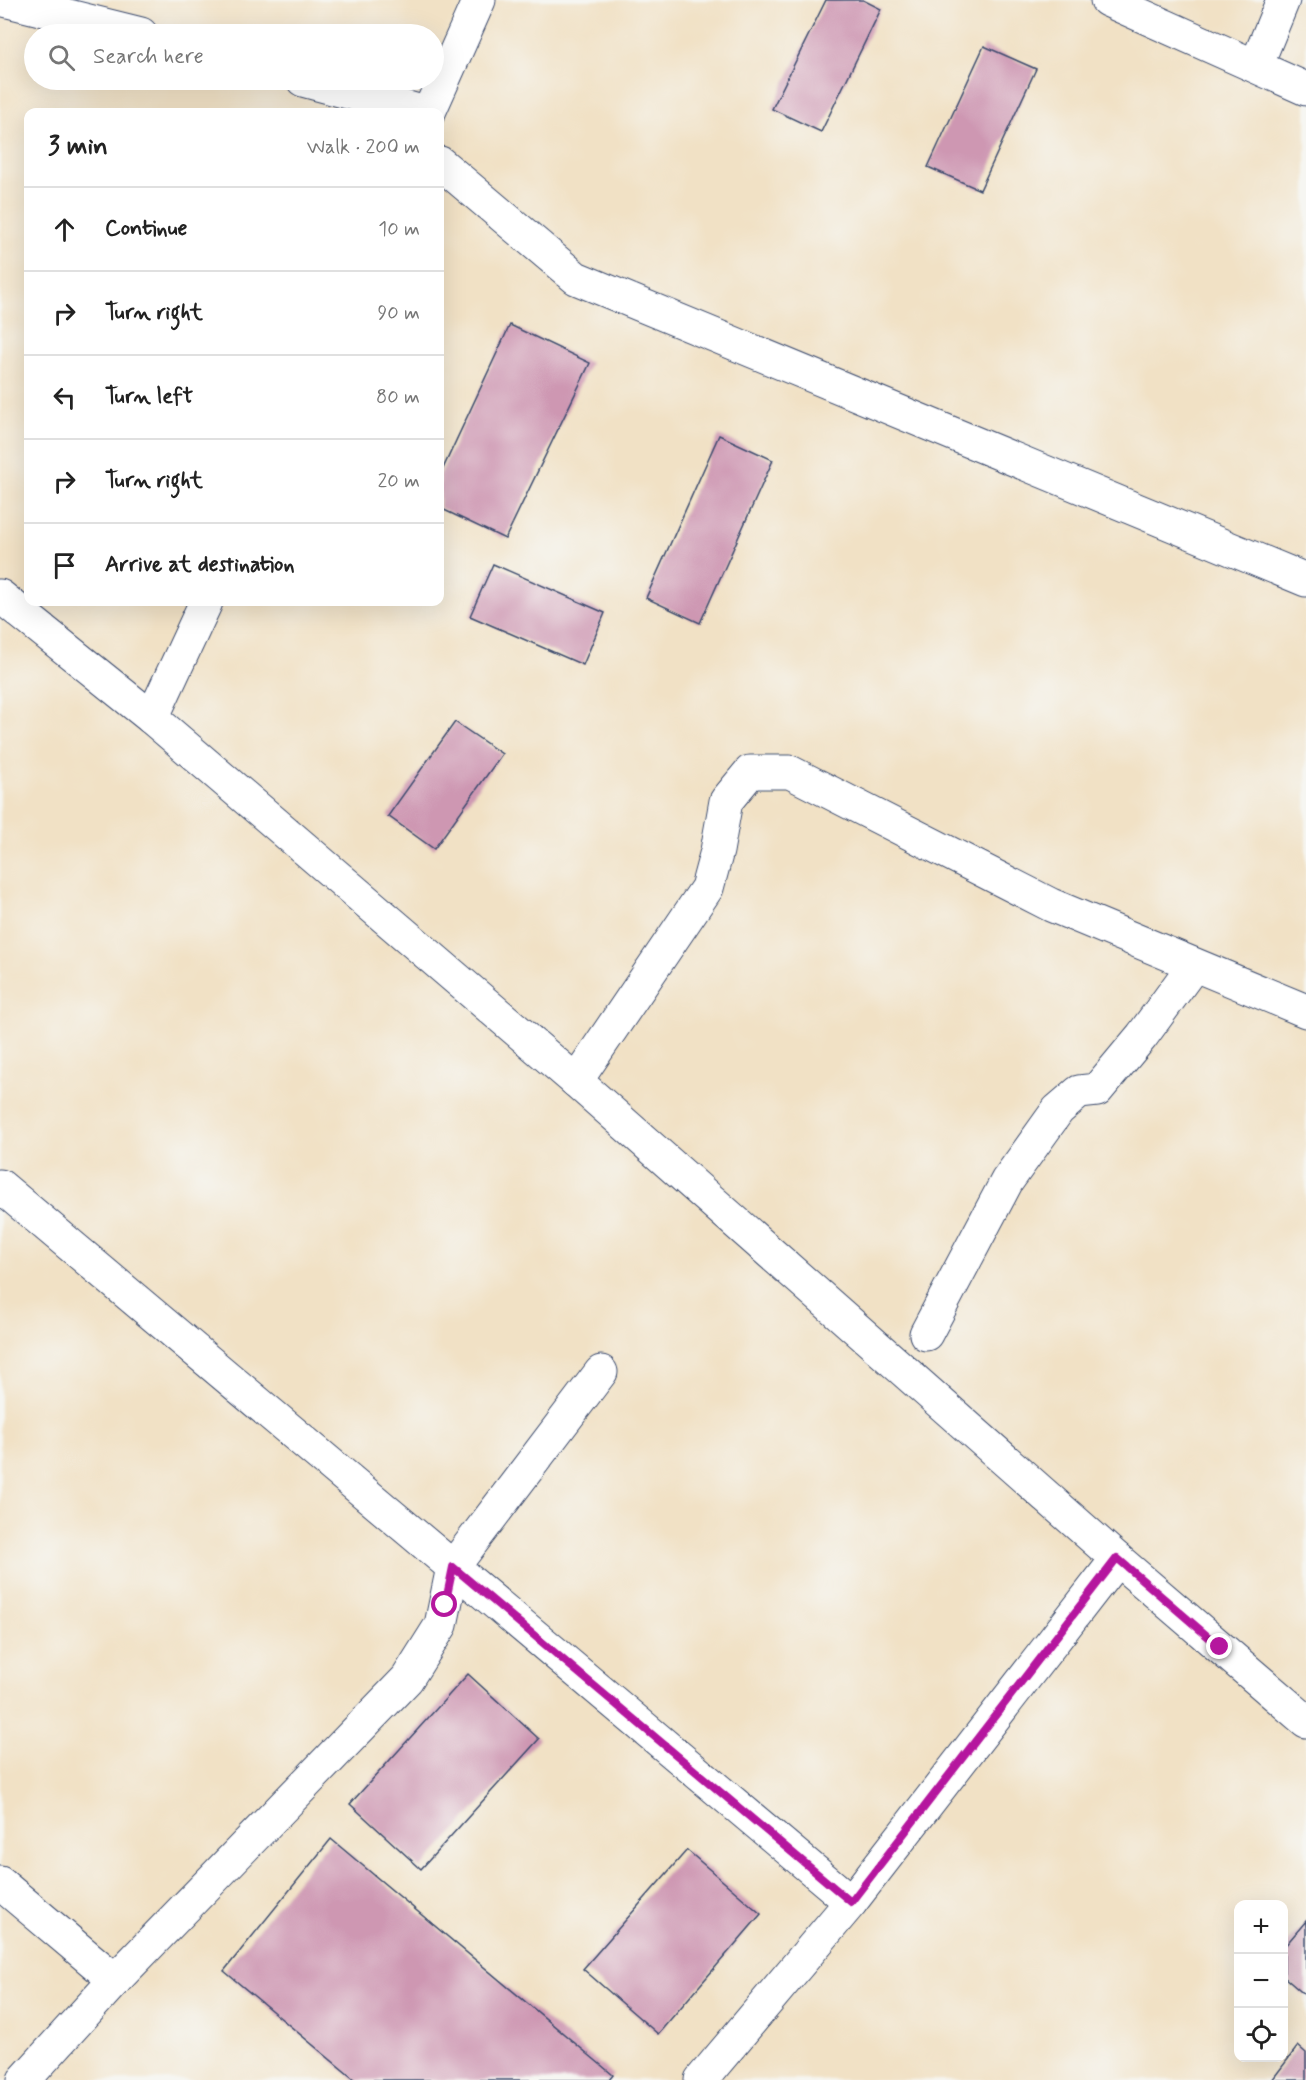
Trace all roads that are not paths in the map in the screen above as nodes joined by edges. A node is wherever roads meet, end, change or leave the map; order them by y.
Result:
1 (4, 0) edge
2 (479, 0) edge
3 (1107, 0) edge
4 (1283, 0) edge
5 (101, 24) edge
6 (1256, 66) junction
7 (444, 78) edge
8 (1306, 88) edge
9 (340, 90) edge
10 (439, 90) edge
11 (407, 108) edge
12 (431, 108) edge
13 (444, 166) edge
14 (1306, 580) edge
15 (0, 596) edge
16 (204, 606) edge
17 (152, 718) junction
18 (1194, 965) junction
19 (1305, 1009) edge
20 (576, 1081) junction
21 (0, 1186) edge
22 (927, 1334) dead end
23 (602, 1372) dead end
24 (1117, 1558) junction
25 (453, 1567) junction
26 (1306, 1721) edge
27 (0, 1883) edge
28 (851, 1902) junction
29 (115, 1980) junction
30 (24, 2080) edge
31 (701, 2080) edge

1 - 5 street
2 - 7 street
3 - 6 street
4 - 6 street
6 - 8 street
9 - 11 street
10 - 12 street
13 - 14 street
15 - 17 street
16 - 17 street
17 - 20 street
18 - 19 street
18 - 20 street
18 - 22 street
20 - 24 street
21 - 25 street
23 - 25 street
24 - 26 street
24 - 28 street
25 - 28 street
25 - 29 street
27 - 29 street
28 - 31 street
29 - 30 street

